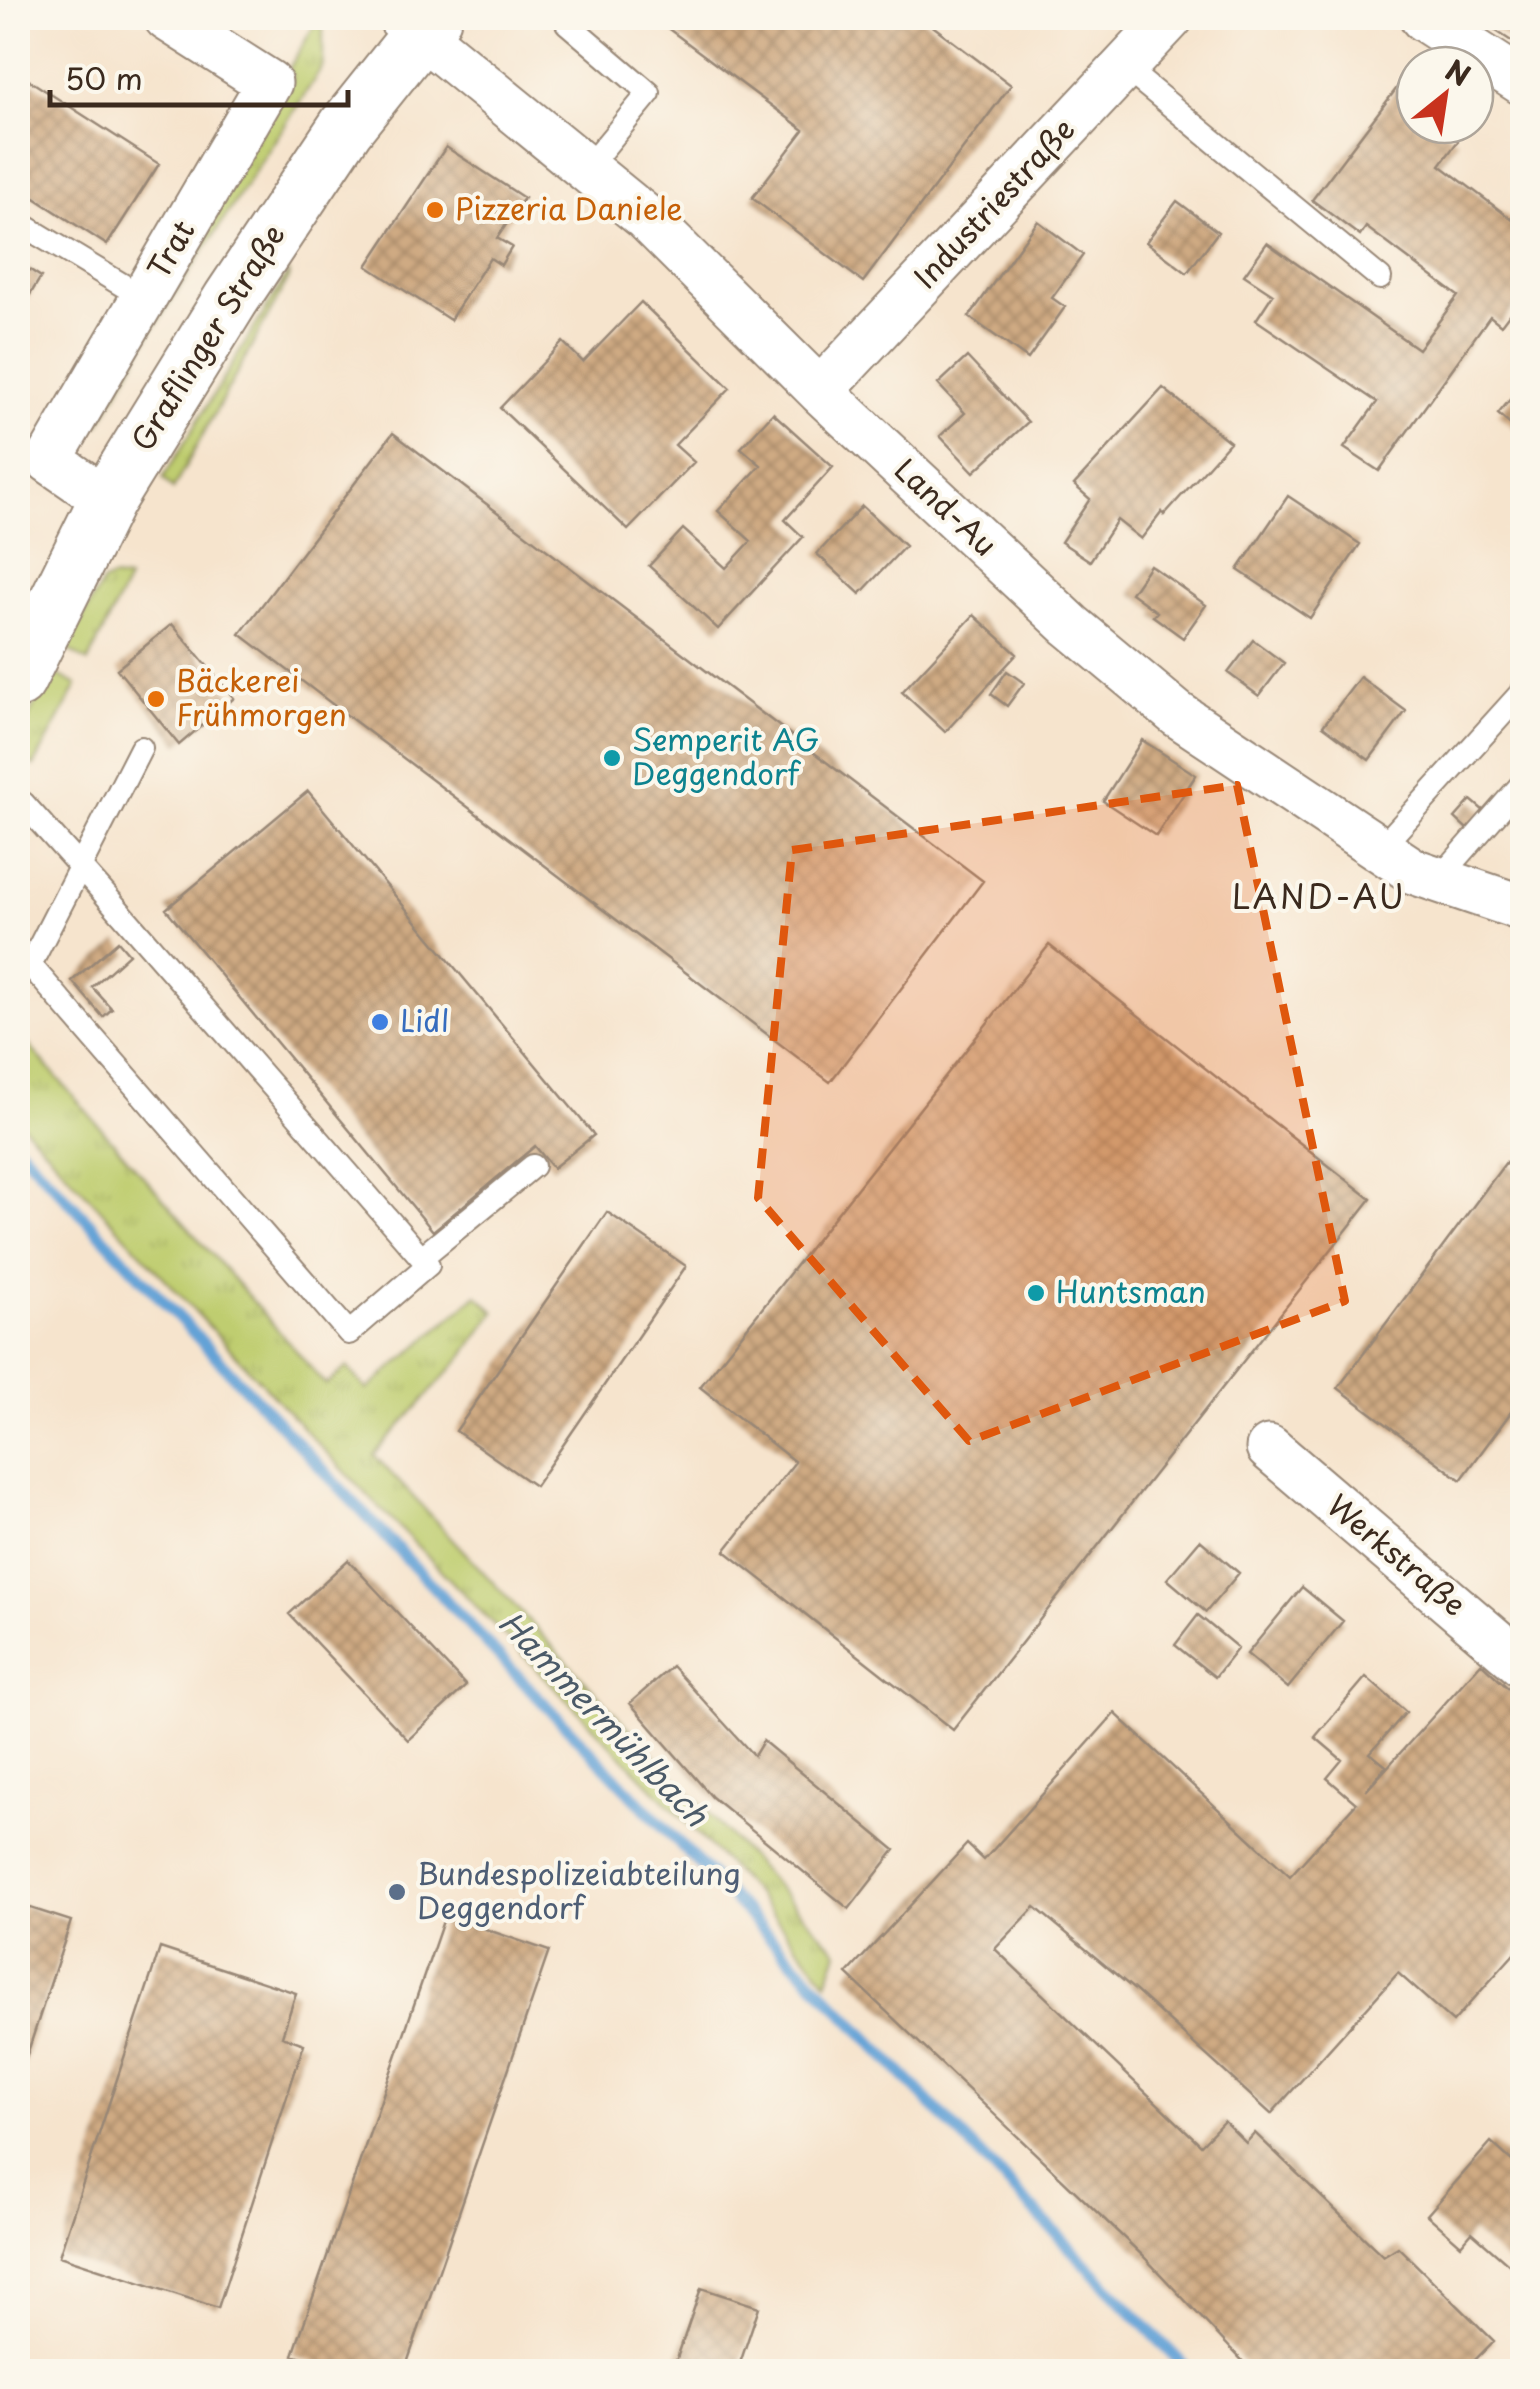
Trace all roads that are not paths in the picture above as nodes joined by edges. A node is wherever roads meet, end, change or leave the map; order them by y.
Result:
1 (168, 18) edge
2 (570, 18) edge
3 (1170, 18) edge
4 (1422, 18) edge
5 (417, 23) edge
6 (1124, 67) junction
7 (1522, 82) edge
8 (587, 168) junction
9 (18, 222) edge
10 (1380, 278) dead end
11 (144, 298) junction
12 (820, 390) junction
13 (107, 500) junction
14 (18, 680) edge
15 (1522, 692) edge
16 (141, 748) dead end
17 (1522, 784) edge
18 (18, 801) edge
19 (1380, 850) junction
20 (79, 866) junction
21 (1438, 880) junction
22 (1522, 908) edge
23 (533, 1166) dead end
24 (422, 1257) junction
25 (1269, 1448) dead end
26 (1522, 1664) edge

1 - 11 street, Trat
2 - 8 lane
3 - 6 street, Industriestraße
4 - 7 street
5 - 8 street, Land-Au
5 - 13 street, Graflinger Straße
6 - 10 lane
6 - 12 street, Industriestraße
8 - 12 street, Land-Au
9 - 11 lane
11 - 13 street, Trat
12 - 19 street, Land-Au
13 - 14 street, Graflinger Straße
15 - 19 lane
16 - 20 lane
17 - 21 lane
18 - 20 lane
19 - 21 street, Land-Au
20 - 24 lane
20 - 24 lane
21 - 22 street, Land-Au
23 - 24 lane
25 - 26 street, Werkstraße

